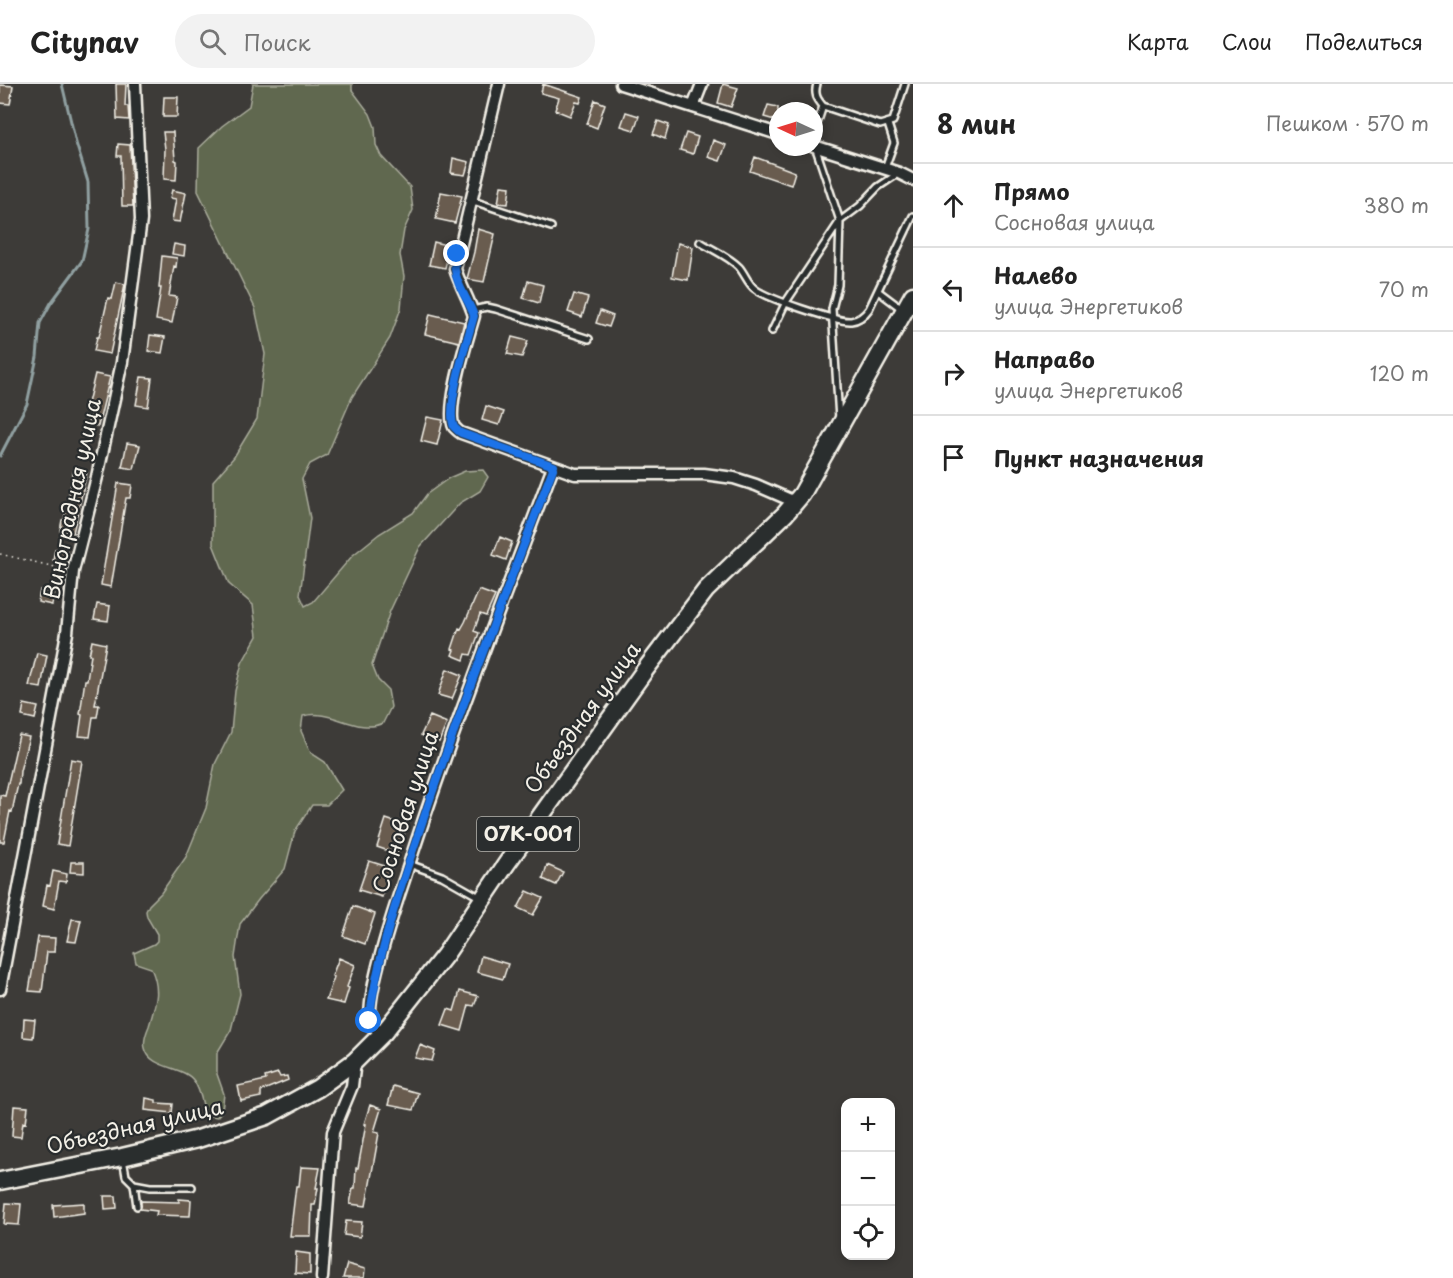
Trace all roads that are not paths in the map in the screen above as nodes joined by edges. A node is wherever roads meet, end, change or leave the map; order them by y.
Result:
1 (135, 84) edge
2 (498, 84) edge
3 (621, 84) edge
4 (702, 84) edge
5 (817, 84) edge
6 (904, 84) edge
7 (820, 102) edge
8 (823, 106) edge
9 (693, 107) junction
10 (888, 124) junction
11 (769, 131) edge
12 (823, 149) edge
13 (818, 156) edge
14 (885, 168) junction
15 (899, 173) junction
16 (913, 180) edge
17 (470, 200) junction
18 (913, 216) edge
19 (840, 221) junction
20 (551, 227) dead end
21 (700, 242) dead end
22 (878, 291) junction
23 (786, 302) junction
24 (908, 302) edge
25 (472, 310) junction
26 (833, 319) junction
27 (772, 331) dead end
28 (589, 339) dead end
29 (839, 426) junction
30 (554, 466) junction
31 (795, 502) junction
32 (409, 864) junction
33 (483, 899) junction
34 (0, 989) edge
35 (384, 1032) junction
36 (355, 1061) junction
37 (122, 1157) junction
38 (0, 1181) edge
39 (134, 1184) junction
40 (192, 1187) dead end
41 (137, 1206) dead end
42 (322, 1278) edge

1 - 34 street, Виноградная улица
2 - 17 street
3 - 9 street
4 - 9 street
5 - 7 lane
6 - 10 lane
8 - 10 lane
9 - 11 street
10 - 14 lane
12 - 14 street
13 - 19 lane
14 - 15 street
15 - 16 street
15 - 19 lane
17 - 20 lane
17 - 25 street
18 - 22 lane
19 - 23 lane
19 - 26 lane
21 - 23 lane
22 - 24 lane
22 - 26 lane
23 - 26 lane
23 - 27 lane
24 - 29 main road, Объездная улица / 07К-001
25 - 28 lane
25 - 30 street
26 - 29 lane
29 - 31 main road, Объездная улица / 07К-001
30 - 31 street
30 - 32 street, Сосновая улица
31 - 33 main road, Объездная улица / 07К-001
32 - 33 lane
32 - 35 street, Сосновая улица
33 - 35 main road, Объездная улица / 07К-001
35 - 36 main road, Объездная улица / 07К-001
36 - 37 main road, Объездная улица / 07К-001
36 - 42 street
37 - 38 main road, Объездная улица / 07К-001
37 - 39 lane
39 - 40 lane
39 - 41 lane

